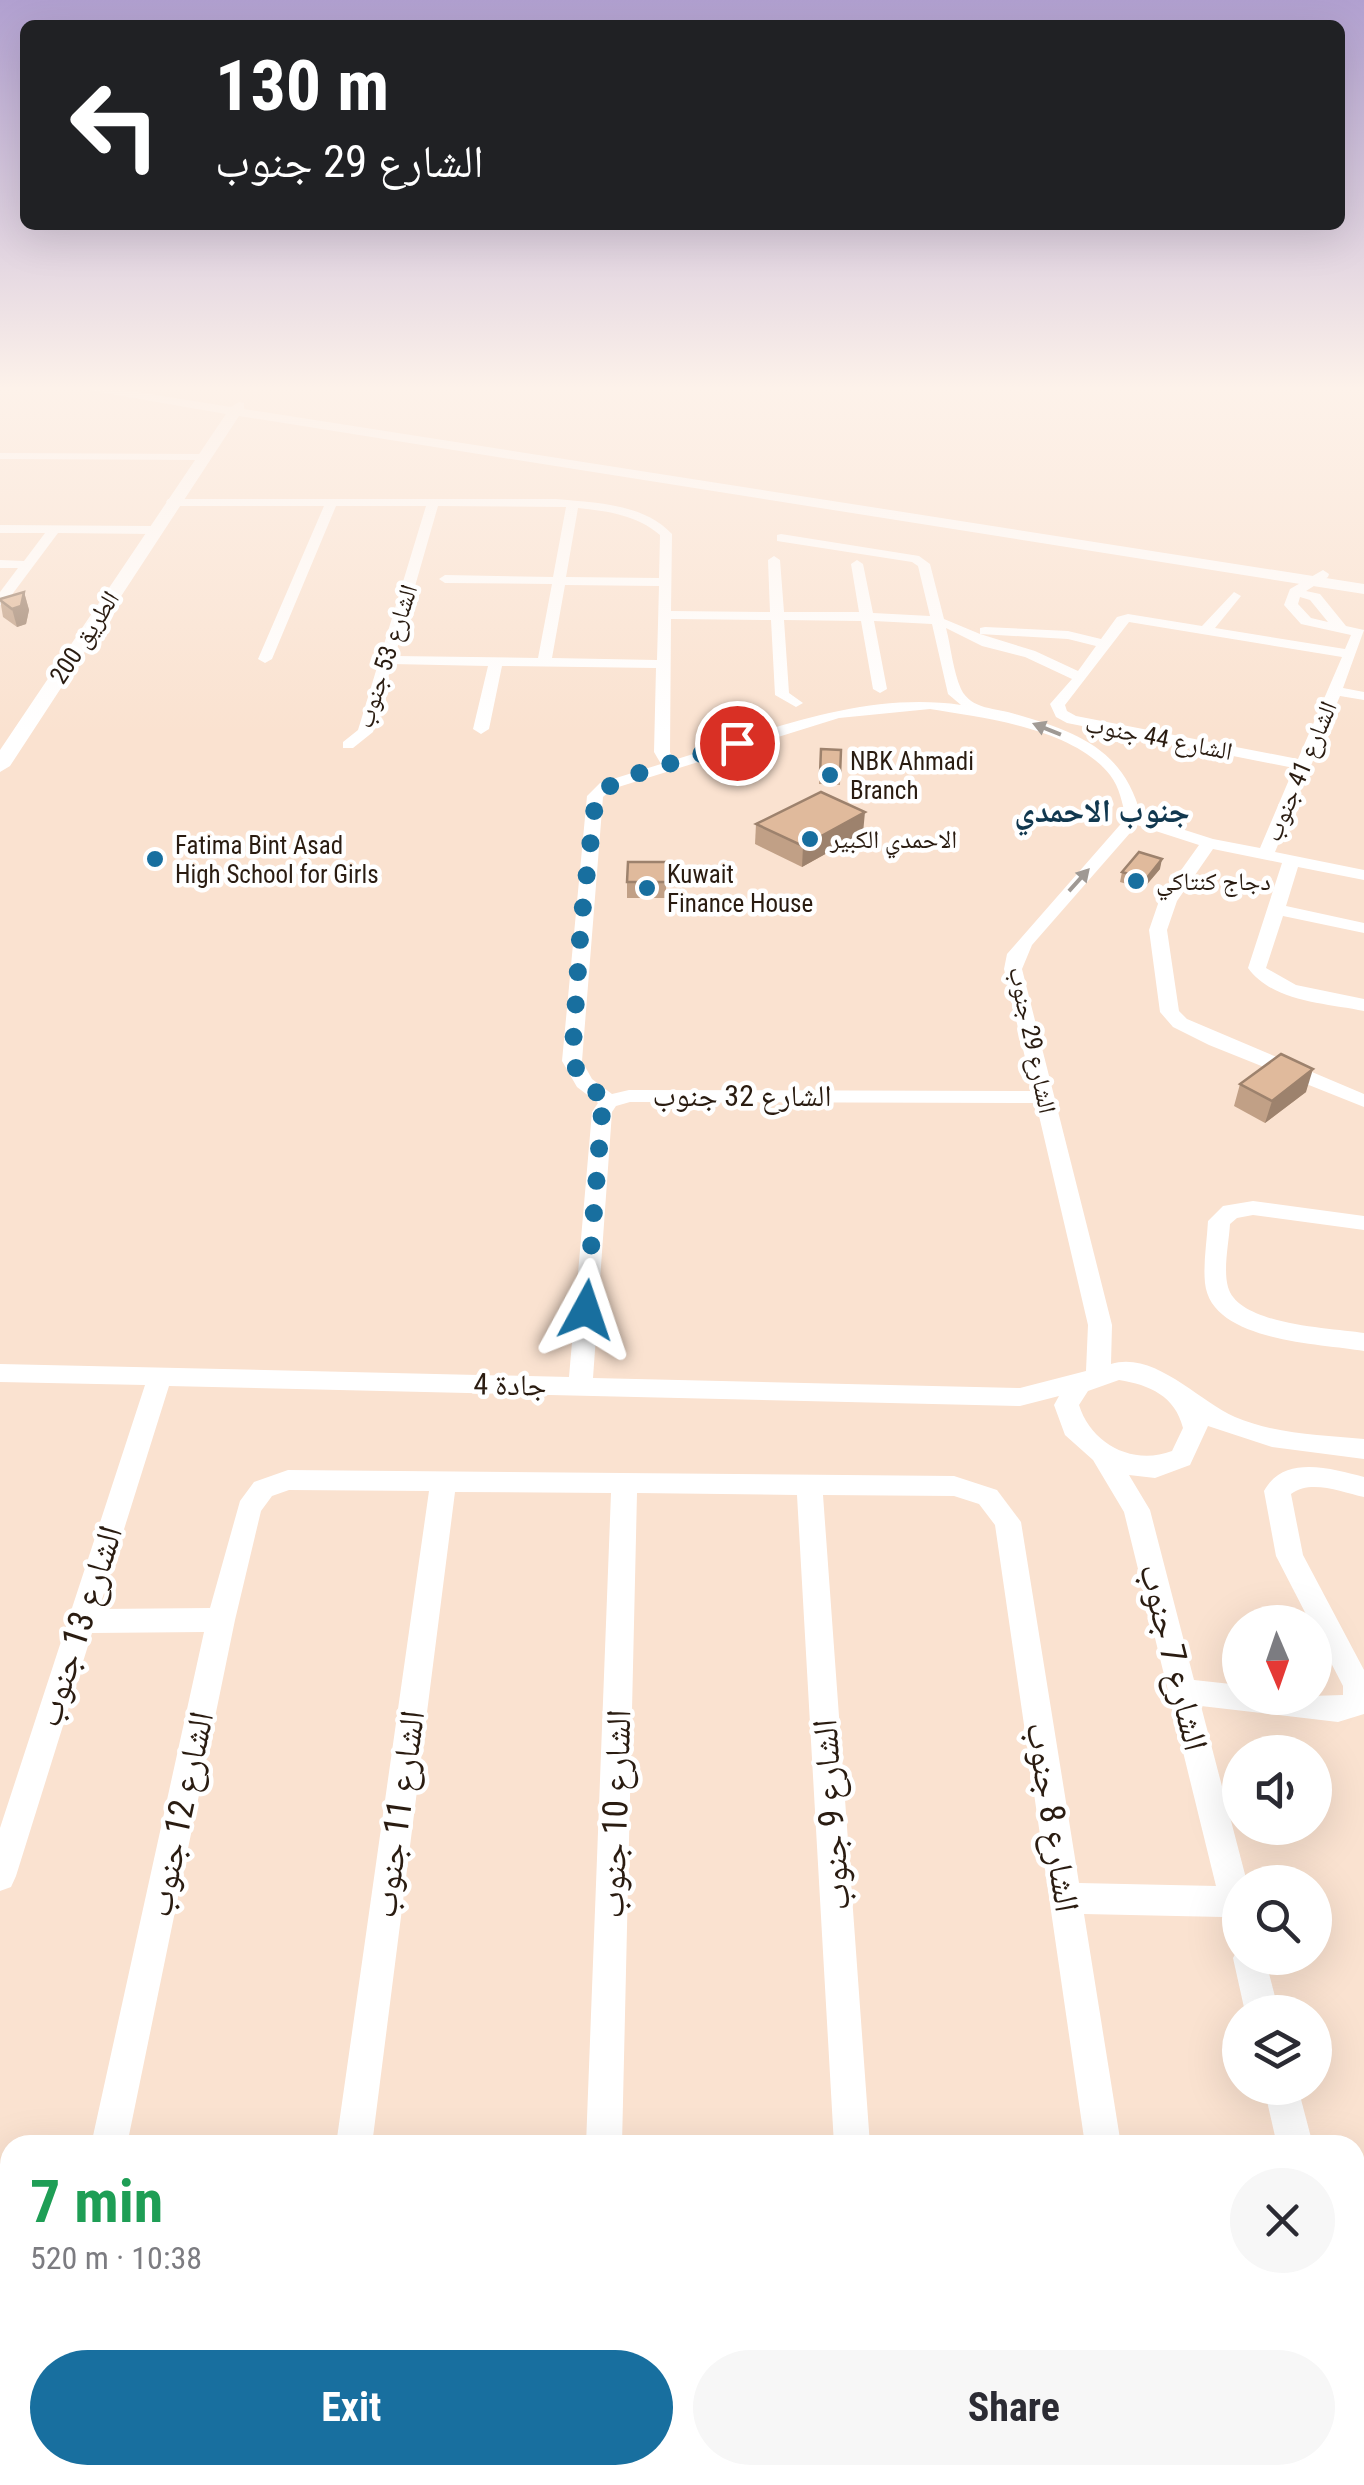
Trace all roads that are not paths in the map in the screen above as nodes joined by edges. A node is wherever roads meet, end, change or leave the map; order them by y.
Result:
1 (819, 501) edge
2 (831, 501) edge
3 (172, 502) joint
4 (332, 502) junction
5 (433, 503) junction
6 (573, 504) junction
7 (0, 529) edge
8 (54, 530) junction
9 (154, 530) junction
10 (781, 538) dead end
11 (774, 560) dead end
12 (0, 564) edge
13 (28, 564) junction
14 (857, 564) dead end
15 (1320, 577) junction
16 (444, 580) dead end
17 (1364, 580) edge
18 (559, 581) junction
19 (664, 582) junction
20 (1364, 589) edge
21 (1295, 592) junction
22 (1234, 596) dead end
23 (0, 601) edge
24 (663, 615) junction
25 (777, 616) junction
26 (865, 616) junction
27 (938, 622) junction
28 (961, 629) junction
29 (1207, 629) junction
30 (1341, 629) junction
31 (1104, 644) junction
32 (1348, 654) junction
33 (265, 659) dead end
34 (388, 660) junction
35 (496, 663) junction
36 (544, 663) junction
37 (661, 664) junction
38 (1081, 678) junction
39 (880, 689) dead end
40 (1334, 690) junction
41 (956, 694) junction
42 (1364, 696) edge
43 (796, 704) dead end
44 (930, 704) junction
45 (976, 710) junction
46 (481, 728) dead end
47 (348, 745) dead end
48 (681, 760) junction
49 (1303, 765) junction
50 (0, 766) edge
51 (1128, 825) junction
52 (1209, 844) junction
53 (1266, 854) junction
54 (1292, 859) junction
55 (1364, 875) edge
56 (1278, 909) junction
57 (1364, 928) edge
58 (1364, 1005) edge
59 (1044, 1097) junction
60 (1364, 1101) edge
61 (609, 1102) junction
62 (1364, 1224) edge
63 (1100, 1325) junction
64 (1364, 1342) edge
65 (0, 1373) edge
66 (1139, 1374) junction
67 (160, 1377) junction
68 (1091, 1377) junction
69 (580, 1387) junction
70 (1020, 1397) junction
71 (1187, 1402) junction
72 (1069, 1422) junction
73 (1246, 1434) junction
74 (1364, 1450) edge
75 (1187, 1452) junction
76 (1105, 1458) junction
77 (1155, 1466) junction
78 (443, 1483) junction
79 (624, 1483) junction
80 (809, 1485) junction
81 (1364, 1488) edge
82 (1137, 1510) junction
83 (220, 1620) junction
84 (79, 1621) junction
85 (1182, 1691) junction
86 (1226, 1865) edge
87 (0, 1876) edge
88 (1066, 1898) junction
89 (1222, 1910) edge
90 (1285, 2105) edge
91 (111, 2135) edge
92 (355, 2135) edge
93 (604, 2135) edge
94 (851, 2135) edge
95 (1102, 2135) edge
96 (1293, 2135) edge

1 - 15 main road
2 - 15 main road
3 - 4 street
3 - 9 main road, الطريق 200
4 - 5 street
4 - 33 street
5 - 6 street
5 - 34 street, الشارع 53 جنوب
6 - 18 street
6 - 19 street
7 - 8 street
8 - 9 street
8 - 13 street
9 - 50 main road, الطريق 200
10 - 27 street
11 - 25 street
12 - 13 street
13 - 23 street
14 - 26 street
15 - 17 main road
15 - 20 main road
15 - 21 street
16 - 18 street
18 - 19 street
18 - 36 street
19 - 24 street
21 - 30 street
21 - 30 street
22 - 29 street
24 - 25 street
24 - 37 street
25 - 26 street
25 - 43 street
26 - 27 street
26 - 39 street
27 - 28 street
27 - 41 street
28 - 31 street
28 - 38 street
29 - 31 street, الشارع 44 جنوب
29 - 32 street, الشارع 44 جنوب
30 - 32 street, الشارع 41 جنوب
31 - 38 street, الشارع 44 جنوب
32 - 40 street, الشارع 41 جنوب
34 - 35 street
34 - 47 street, الشارع 53 جنوب
35 - 36 street
35 - 46 street
36 - 37 street
37 - 48 street
38 - 49 street, الشارع 44 جنوب
40 - 42 street
40 - 49 street, الشارع 41 جنوب
41 - 44 street
41 - 45 street
44 - 45 street
44 - 48 street
51 -> 45 street
48 - 61 street
49 - 53 street, الشارع 41 جنوب
51 - 52 street
59 -> 51 street, الشارع 29 جنوب
52 - 53 street
52 - 60 street
53 - 54 street
54 - 55 street
54 - 56 street
56 - 57 street
56 - 58 street
59 - 61 street, الشارع 32 جنوب
59 - 63 street, الشارع 29 جنوب
61 - 69 street, الشارع 32 جنوب
62 - 64 street
63 - 66 street, الشارع 29 جنوب
63 - 68 street, الشارع 29 جنوب
65 - 67 street, جادة 4
66 - 68 street
66 - 71 street
67 - 69 street, جادة 4
67 - 84 street, الشارع 13 جنوب
68 - 70 street, جادة 4
68 - 72 street
69 - 70 street, جادة 4
70 - 72 street, جادة 4
71 - 73 street
71 - 75 street
72 - 76 street
73 - 74 street
73 - 75 street
75 - 77 street
76 - 77 street
76 - 82 street, الشارع 7 جنوب
77 - 82 street
78 - 79 street
78 - 83 street, الشارع 12 جنوب
78 - 92 street, الشارع 11 جنوب
79 - 80 street
79 - 93 street, الشارع 10 جنوب
80 - 88 street, الشارع 8 جنوب
80 - 94 street, الشارع 9 جنوب
81 - 85 street
82 - 85 street, الشارع 7 جنوب
83 - 84 street
83 - 91 street, الشارع 12 جنوب
84 - 87 street, الشارع 13 جنوب
85 - 86 street, الشارع 7 جنوب
88 - 89 street
88 - 95 street, الشارع 8 جنوب
90 - 96 street

